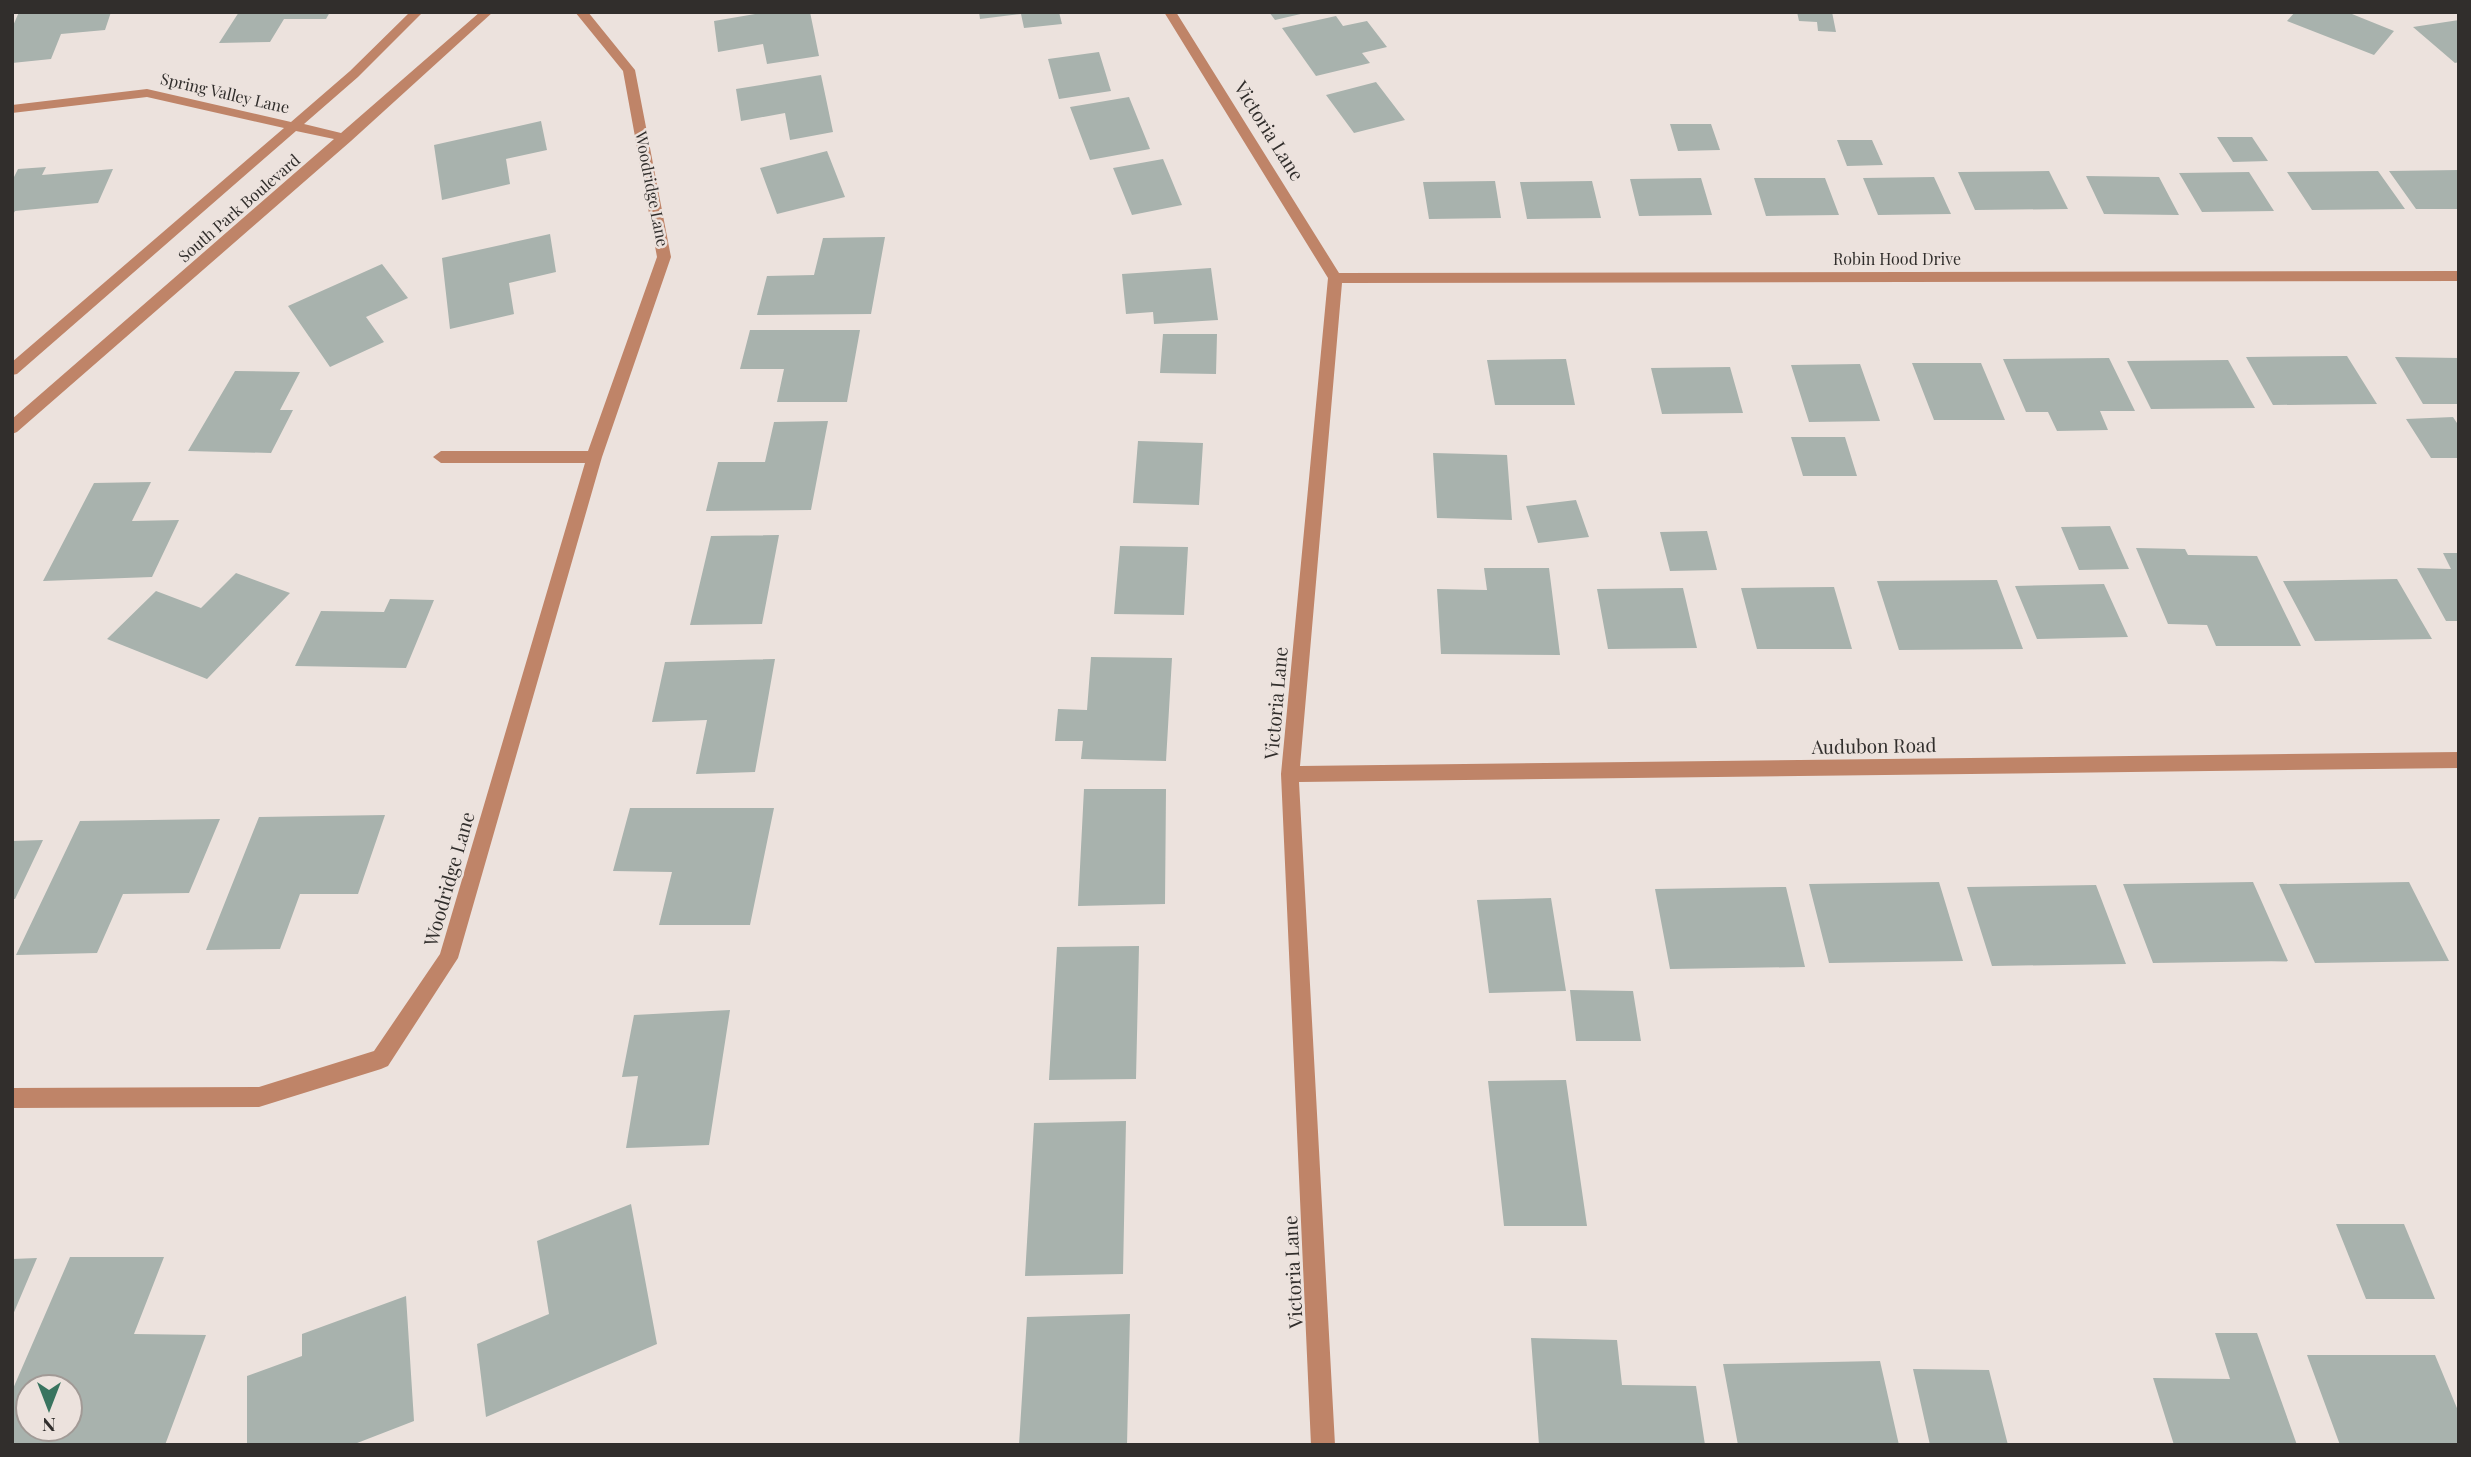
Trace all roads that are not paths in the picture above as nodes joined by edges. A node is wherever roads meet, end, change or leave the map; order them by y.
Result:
1 (417, 12) edge
2 (486, 12) edge
3 (580, 12) edge
4 (1170, 12) edge
5 (12, 109) edge
6 (294, 126) junction
7 (346, 138) junction
8 (2459, 276) edge
9 (1335, 278) junction
10 (12, 370) edge
11 (12, 428) edge
12 (441, 457) dead end
13 (594, 457) junction
14 (2459, 760) edge
15 (1290, 774) junction
16 (12, 1098) edge
17 (1323, 1445) edge

1 - 6 street, South Park Boulevard
2 - 7 street, South Park Boulevard
3 - 13 street, Woodridge Lane
4 - 9 street, Victoria Lane
5 - 6 street, Spring Valley Lane
6 - 7 street, Spring Valley Lane
6 - 10 street, South Park Boulevard
7 - 11 street, South Park Boulevard
8 - 9 street, Robin Hood Drive
9 - 15 street, Victoria Lane
12 - 13 street
13 - 16 street, Woodridge Lane
14 - 15 street, Audubon Road
15 - 17 street, Victoria Lane

